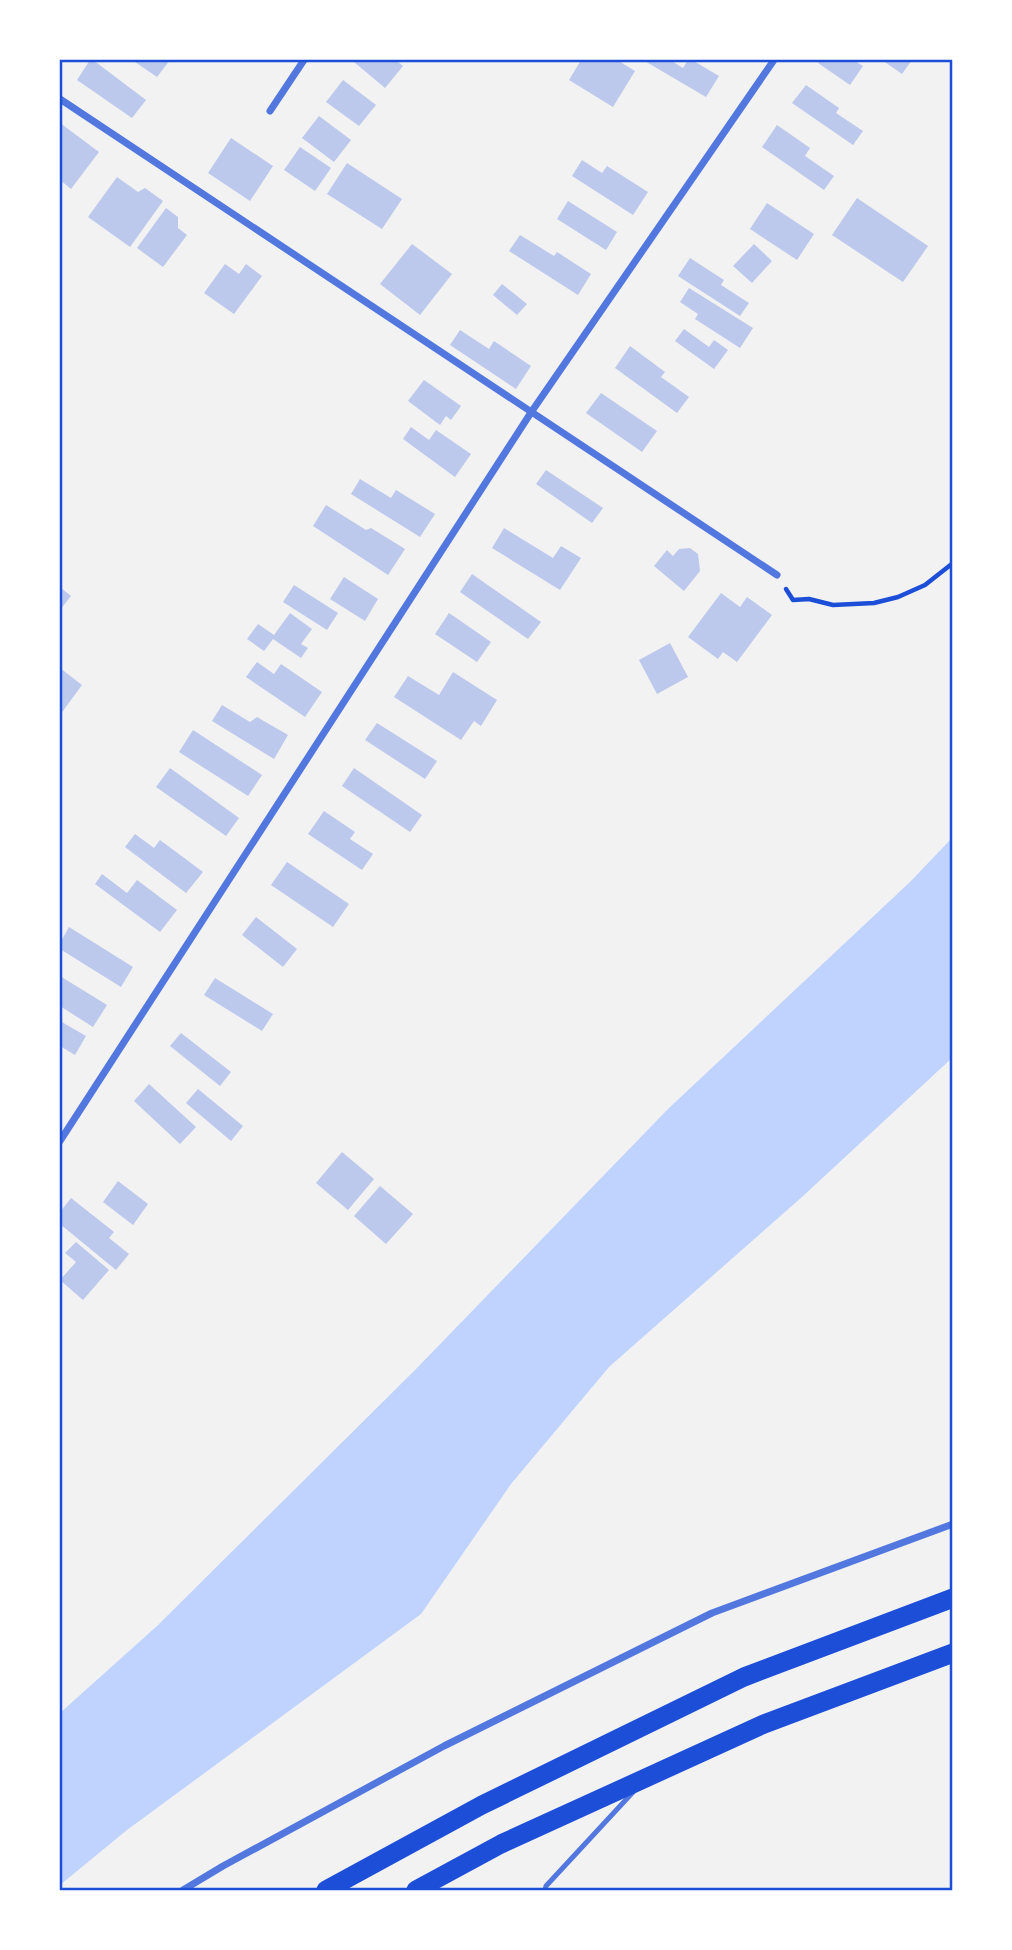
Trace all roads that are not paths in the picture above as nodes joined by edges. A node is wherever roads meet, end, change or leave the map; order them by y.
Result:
1 (304, 60) edge
2 (774, 60) edge
3 (60, 99) edge
4 (270, 111) dead end
5 (532, 411) junction
6 (777, 575) road end
7 (60, 1141) edge
8 (953, 1524) edge
9 (953, 1598) edge
10 (953, 1653) edge
11 (647, 1777) junction
12 (183, 1891) edge
13 (326, 1891) edge
14 (416, 1891) edge
15 (545, 1891) edge

1 - 4 street
2 - 5 street
3 - 5 street
5 - 6 street
5 - 7 street
8 - 12 street
9 - 13 highway
10 - 11 highway
11 - 14 highway
11 - 15 lane

